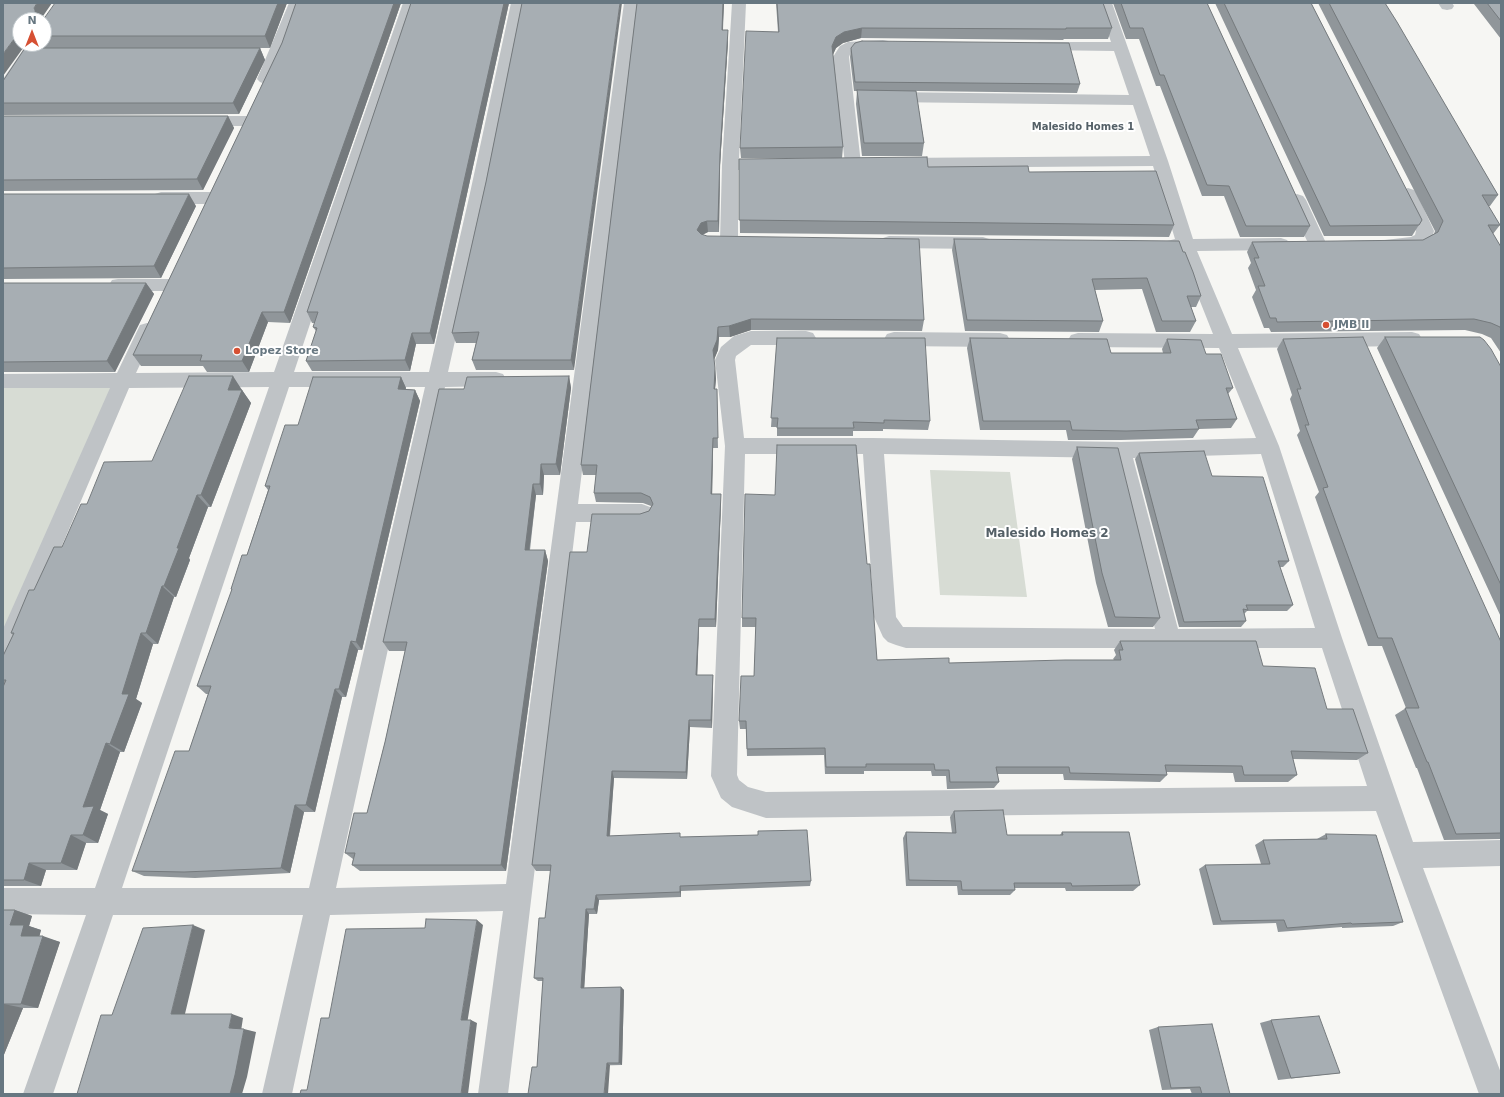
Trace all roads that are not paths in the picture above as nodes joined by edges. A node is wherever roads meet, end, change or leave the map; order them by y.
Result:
1 (296, 3) edge
2 (410, 3) edge
3 (518, 3) edge
4 (631, 3) edge
5 (739, 3) edge
6 (1105, 3) edge
7 (901, 44) edge
8 (1026, 46) edge
9 (1120, 47) junction
10 (33, 52) edge
11 (3, 90) edge
12 (846, 97) junction
13 (1138, 100) junction
14 (183, 121) edge
15 (1160, 161) junction
16 (784, 164) edge
17 (730, 165) junction
18 (1402, 184) edge
19 (1291, 186) edge
20 (146, 198) edge
21 (210, 198) edge
22 (729, 240) edge
23 (871, 241) edge
24 (997, 243) edge
25 (1377, 244) edge
26 (1155, 245) edge
27 (1186, 245) junction
28 (98, 285) edge
29 (823, 338) edge
30 (878, 339) edge
31 (1426, 339) edge
32 (1021, 340) edge
33 (1060, 340) edge
34 (1226, 341) junction
35 (437, 379) junction
36 (514, 379) edge
37 (123, 380) junction
38 (281, 380) junction
39 (3, 381) edge
40 (735, 446) junction
41 (873, 446) junction
42 (1269, 446) junction
43 (1122, 450) junction
44 (566, 512) junction
45 (642, 512) edge
46 (1330, 638) junction
47 (1169, 640) junction
48 (3, 656) edge
49 (1384, 798) junction
50 (1501, 853) edge
51 (1406, 855) junction
52 (519, 897) junction
53 (3, 901) edge
54 (104, 902) junction
55 (319, 902) junction
56 (38, 1094) edge
57 (277, 1094) edge
58 (493, 1094) edge
59 (1494, 1094) edge

1 - 14 street
2 - 38 street
3 - 35 street
4 - 44 street
5 - 17 street
6 - 9 street
7 - 12 street
8 - 9 street
9 - 13 street
10 - 11 street
12 - 13 street
12 - 15 street
13 - 15 street
15 - 27 street
16 - 17 street
17 - 22 street
18 - 25 street
19 - 27 street
20 - 21 street
23 - 24 street
26 - 27 street
27 - 34 street
28 - 37 street
29 - 40 street
30 - 32 street
31 - 34 street
33 - 34 street
34 - 42 street
35 - 36 street
35 - 38 street
35 - 55 street
37 - 38 street
37 - 39 street
37 - 48 street
38 - 54 street
40 - 41 street
40 - 49 street
41 - 43 street
41 - 47 street
42 - 43 street
42 - 46 street
43 - 47 street
44 - 45 street
44 - 52 street
46 - 47 street
46 - 49 street
49 - 51 street
50 - 51 street
51 - 59 street
52 - 55 street
52 - 58 street
53 - 54 street
54 - 55 street
54 - 56 street
55 - 57 street

